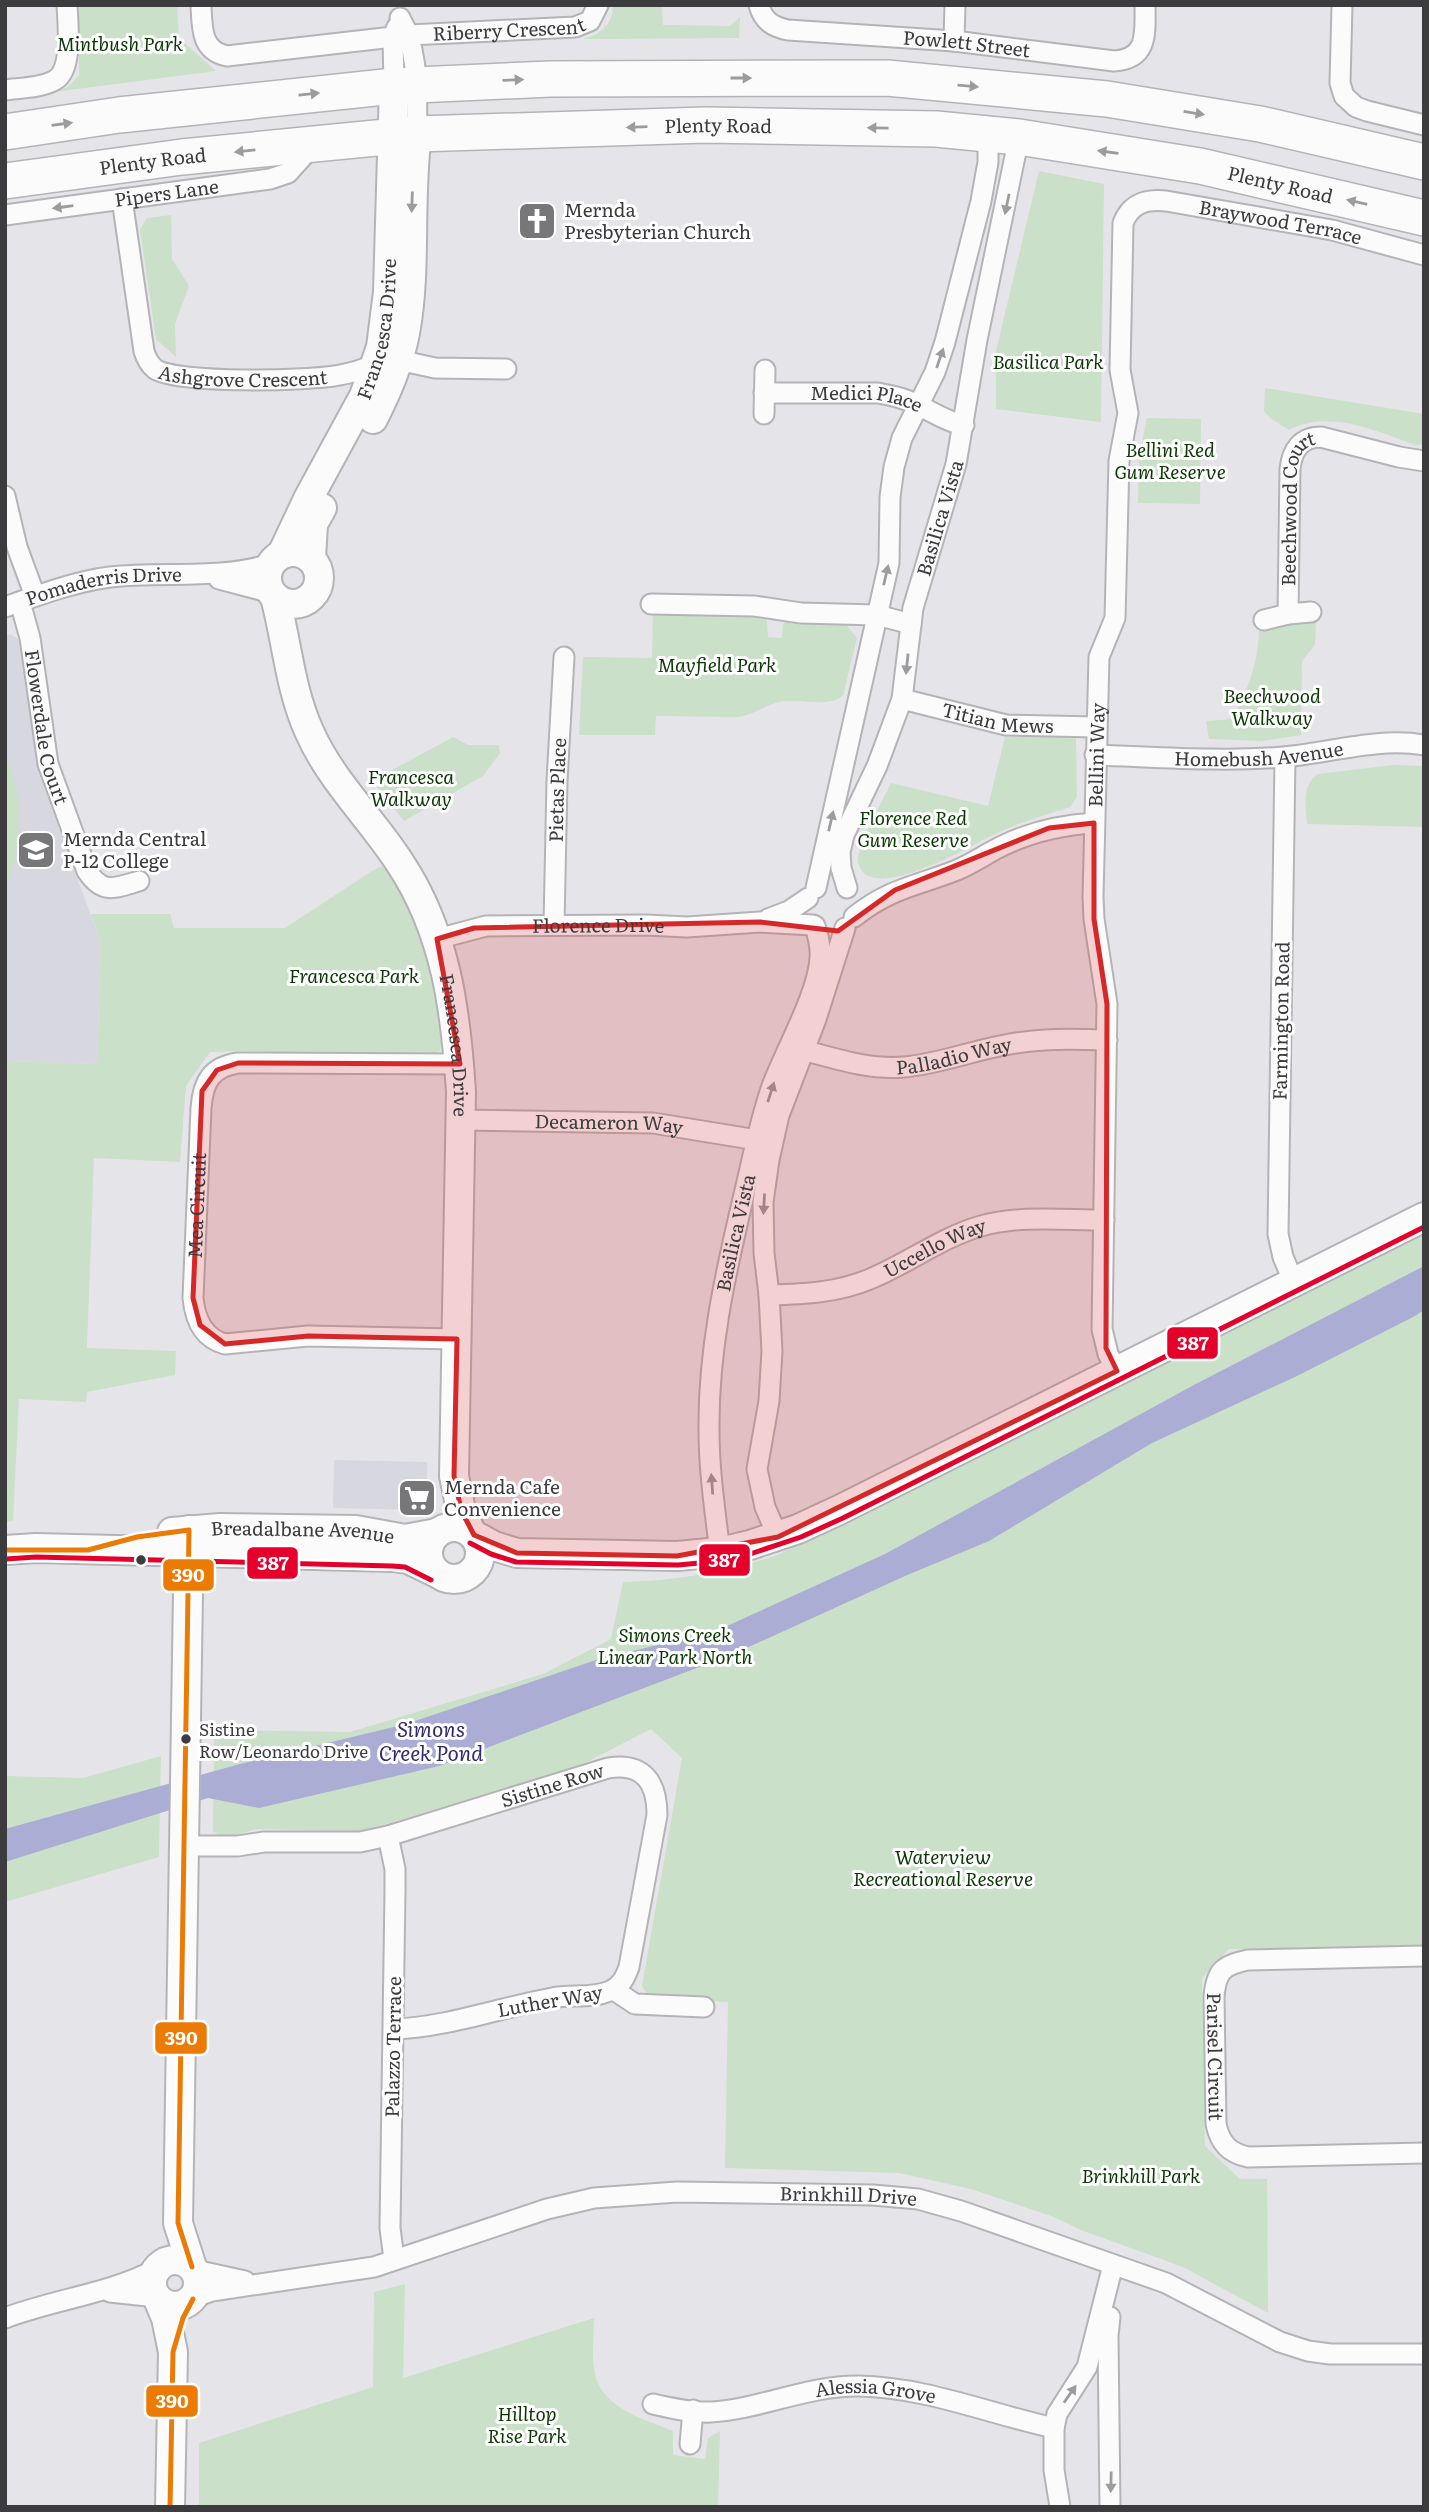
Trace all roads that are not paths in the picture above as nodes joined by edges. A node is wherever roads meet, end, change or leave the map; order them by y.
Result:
1 (67, 5) edge
2 (201, 5) edge
3 (598, 5) edge
4 (758, 5) edge
5 (955, 5) edge
6 (1145, 5) edge
7 (1342, 5) edge
8 (401, 24) edge
9 (954, 41) junction
10 (405, 85) junction
11 (5, 90) edge
12 (1424, 125) edge
13 (5, 132) edge
14 (404, 135) junction
15 (1004, 136) junction
16 (314, 144) junction
17 (1424, 162) edge
18 (5, 181) edge
19 (122, 199) junction
20 (1136, 205) joint
21 (5, 215) edge
22 (1424, 218) edge
23 (1424, 255) edge
24 (387, 362) junction
25 (506, 369) dead end
26 (765, 370) dead end
27 (338, 376) junction
28 (765, 393) junction
29 (363, 396) junction
30 (920, 405) junction
31 (764, 414) dead end
32 (964, 425) junction
33 (1424, 461) edge
34 (5, 496) edge
35 (311, 558) junction
36 (277, 559) junction
37 (205, 576) junction
38 (273, 595) junction
39 (20, 601) edge
40 (305, 602) junction
41 (651, 604) dead end
42 (1311, 612) dead end
43 (1288, 614) junction
44 (877, 615) junction
45 (1264, 620) dead end
46 (911, 624) junction
47 (288, 655) junction
48 (565, 657) dead end
49 (902, 699) junction
50 (1096, 727) junction
51 (1424, 745) edge
52 (1095, 755) junction
53 (1286, 757) junction
54 (1094, 823) junction
55 (139, 881) dead end
56 (847, 888) junction
57 (895, 890) junction
58 (812, 893) junction
59 (760, 922) junction
60 (850, 922) junction
61 (554, 925) junction
62 (814, 925) junction
63 (438, 939) junction
64 (1107, 1040) junction
65 (803, 1050) junction
66 (460, 1064) junction
67 (460, 1120) junction
68 (757, 1140) junction
69 (1424, 1217) edge
70 (1104, 1220) junction
71 (1294, 1283) junction
72 (769, 1295) junction
73 (457, 1339) junction
74 (1123, 1368) junction
75 (454, 1476) junction
76 (438, 1533) junction
77 (473, 1535) junction
78 (778, 1537) junction
79 (189, 1541) junction
80 (5, 1550) edge
81 (720, 1552) junction
82 (517, 1553) junction
83 (473, 1571) junction
84 (435, 1572) junction
85 (388, 1836) junction
86 (183, 1843) junction
87 (1424, 1956) edge
88 (614, 1990) junction
89 (704, 2007) dead end
90 (394, 2029) junction
91 (1424, 2153) edge
92 (178, 2223) junction
93 (394, 2259) junction
94 (1119, 2267) junction
95 (158, 2268) junction
96 (194, 2283) junction
97 (102, 2291) junction
98 (158, 2298) junction
99 (5, 2318) edge
100 (173, 2352) junction
101 (1424, 2354) edge
102 (1087, 2367) junction
103 (1108, 2369) junction
104 (653, 2404) dead end
105 (693, 2410) junction
106 (1054, 2428) junction
107 (690, 2444) dead end
108 (170, 2507) edge
109 (1060, 2507) edge
110 (1110, 2507) edge

1 - 11 street
2 - 8 street, Riberry Crescent
3 - 8 street, Riberry Crescent
4 - 9 street, Powlett Street
5 - 9 street
6 - 9 street, Powlett Street
7 - 12 street
8 - 10 street
13 -> 10 highway
10 - 14 street, Francesca Drive
10 -> 17 highway
15 -> 14 highway, Plenty Road
14 - 16 highway, Plenty Road
14 - 24 street, Francesca Drive
22 -> 15 highway, Plenty Road
30 -> 15 street, Basilica Vista
15 -> 32 street, Basilica Vista
16 -> 18 highway, Plenty Road
16 - 19 street, Pipers Lane
19 -> 21 street, Pipers Lane
19 - 27 street, Ashgrove Crescent
20 - 23 street, Braywood Terrace
20 - 50 street, Bellini Way
24 - 25 street
24 - 27 street, Ashgrove Crescent
24 - 29 street, Francesca Drive
24 - 35 street, Francesca Drive
26 - 28 street
27 - 29 street, Ashgrove Crescent
28 - 30 street, Medici Place
28 - 31 street
29 - 36 street, Francesca Drive
30 - 32 street, Medici Place
44 -> 30 street, Basilica Vista
32 - 46 street, Basilica Vista
33 - 43 street, Beechwood Court
34 - 39 street
35 - 36 street
35 - 40 street
36 - 37 street, Pomaderris Drive
36 - 38 street
37 - 38 street, Pomaderris Drive
37 - 39 street, Pomaderris Drive
38 - 40 street
38 - 47 street, Francesca Drive
39 - 55 street, Flowerdale Court
40 - 47 street, Francesca Drive
41 - 44 street
42 - 43 street, Beechwood Court
43 - 45 street, Beechwood Court
44 - 46 street
58 -> 44 street, Basilica Vista
46 -> 49 street, Basilica Vista
47 - 63 street, Francesca Drive
48 - 61 street, Pietas Place
49 - 50 street, Titian Mews
49 - 56 street, Basilica Vista
50 - 52 street, Bellini Way
51 - 53 street, Homebush Avenue
52 - 53 street, Homebush Avenue
52 - 54 street, Bellini Way
53 - 71 street, Farmington Road
54 - 57 street
54 - 64 street, Bellini Way
56 - 57 street
56 - 58 street
56 - 60 street
57 - 60 street
58 - 59 street, Florence Drive
58 - 62 street
59 - 61 street, Florence Drive
59 - 62 street, Florence Drive
60 - 62 street
60 - 65 street, Basilica Vista
61 - 63 street, Florence Drive
68 -> 62 street, Basilica Vista
63 - 66 street, Francesca Drive
64 - 65 street, Palladio Way
64 - 70 street, Bellini Way
65 -> 72 street, Basilica Vista
66 - 67 street, Francesca Drive
66 - 73 street, Mea Circuit
67 - 68 street, Decameron Way
67 - 73 street, Francesca Drive
81 -> 68 street, Basilica Vista
69 - 71 street
70 - 72 street, Uccello Way
70 - 74 street, Bellini Way
71 - 74 street
72 - 78 street, Basilica Vista
73 - 75 street, Francesca Drive
74 - 78 street
75 - 76 street, Francesca Drive
75 - 77 street, Francesca Drive
76 - 77 street
76 - 79 street, Breadalbane Avenue
76 - 84 street
77 - 82 street
77 - 83 street
78 - 81 street
79 - 80 street, Breadalbane Avenue
79 - 84 street, Breadalbane Avenue
79 - 86 street
81 - 82 street
82 - 83 street
83 - 84 street
85 - 86 street, Sistine Row
85 - 88 street, Sistine Row
85 - 90 street, Palazzo Terrace
86 - 92 street
87 - 91 street, Parisel Circuit
88 - 89 street, Luther Way
88 - 90 street, Luther Way
90 - 93 street, Palazzo Terrace
92 - 95 street
92 - 96 street
93 - 94 street, Brinkhill Drive
93 - 96 street, Brinkhill Drive
94 - 101 street, Brinkhill Drive
94 - 102 street
94 - 103 street
95 - 96 street
95 - 97 street
95 - 98 street
96 - 98 street
96 - 100 street
97 - 98 street
97 - 99 street
98 - 100 street
100 - 108 street
102 - 103 street
106 -> 102 street
103 -> 110 street
104 - 105 street, Alessia Grove
105 - 106 street, Alessia Grove
105 - 107 street
106 - 109 street

